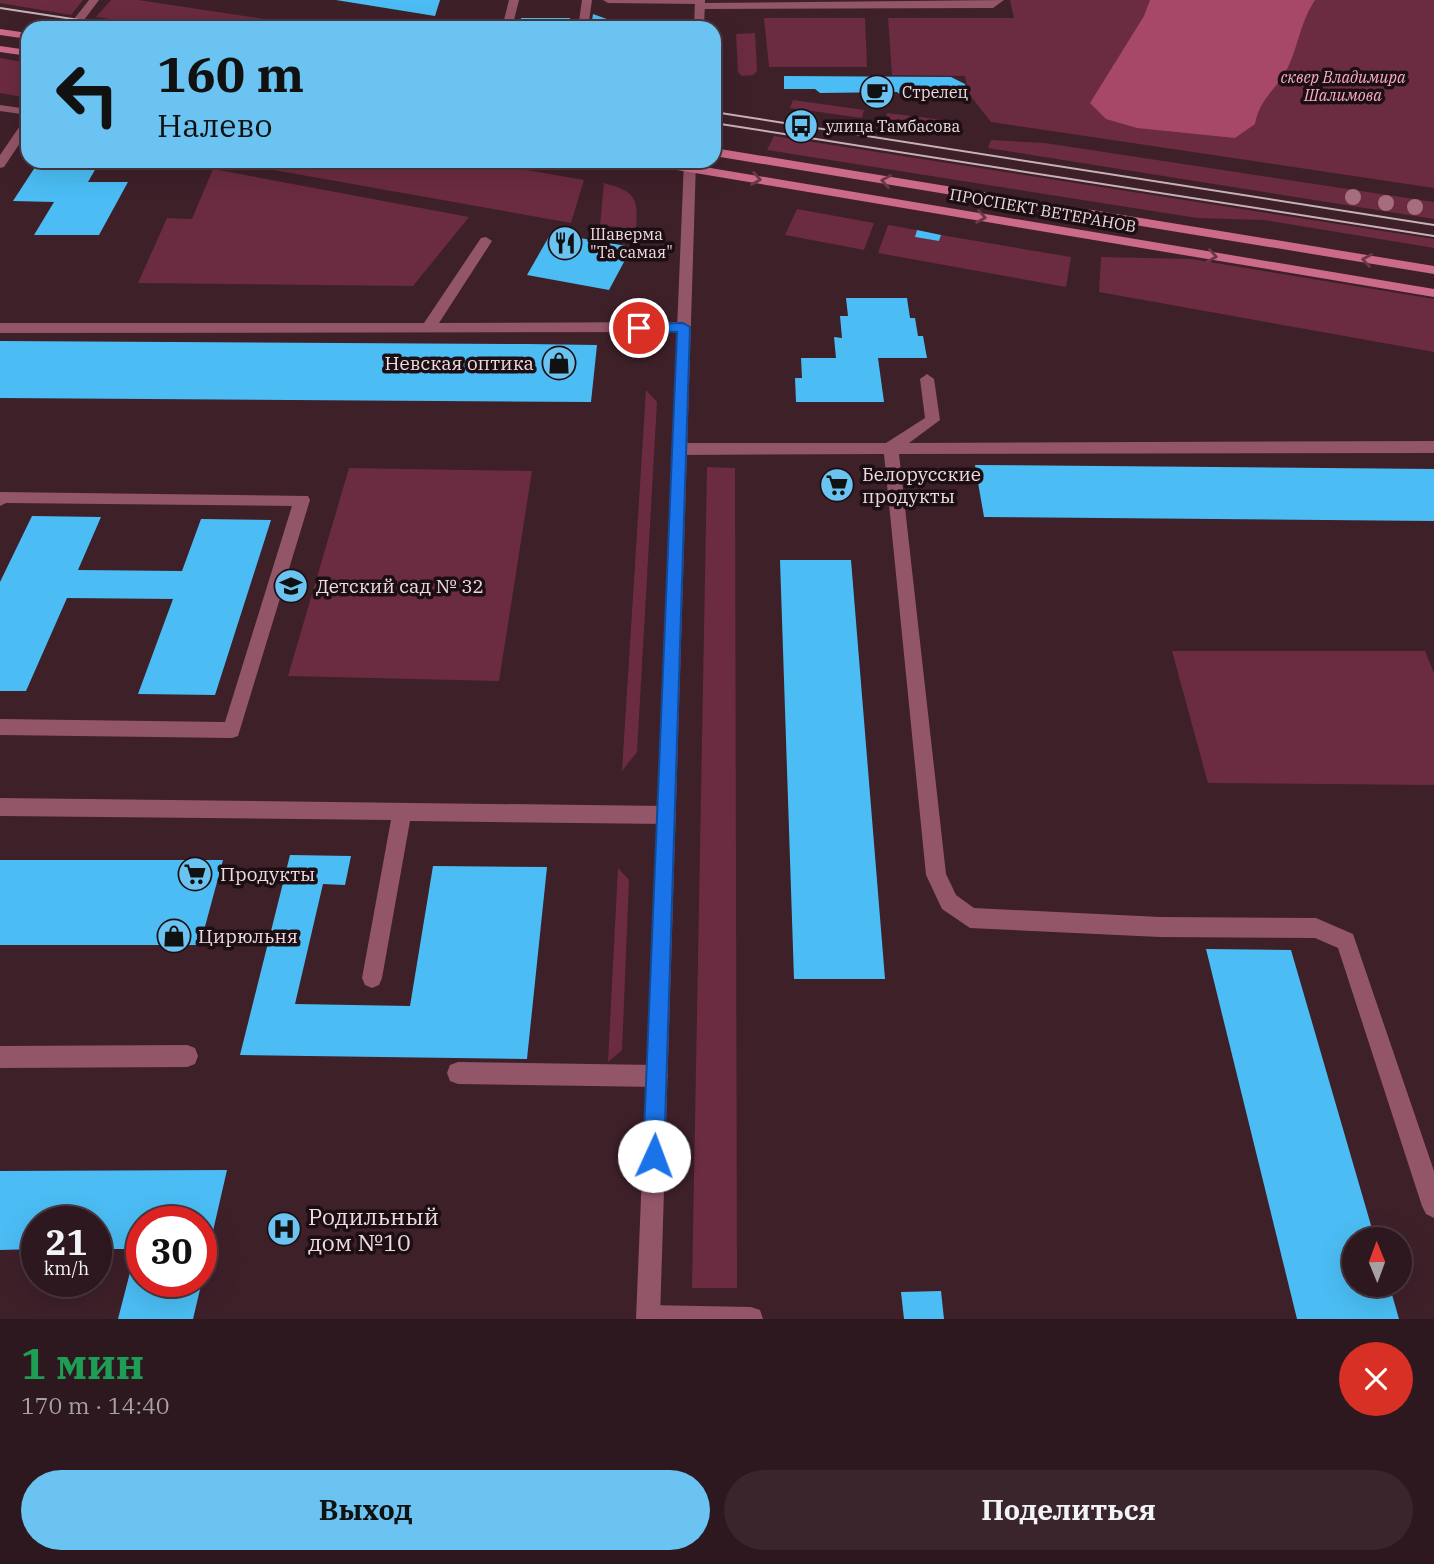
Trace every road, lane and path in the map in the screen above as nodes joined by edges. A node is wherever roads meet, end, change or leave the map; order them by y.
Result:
1 (94, 0) edge
2 (514, 0) edge
3 (587, 0) edge
4 (608, 0) edge
5 (999, 0) edge
6 (700, 2) edge
7 (746, 3) edge
8 (78, 21) edge
9 (509, 21) edge
10 (584, 21) edge
11 (699, 21) edge
12 (0, 32) edge
13 (21, 35) edge
14 (0, 49) edge
15 (21, 53) edge
16 (0, 108) edge
17 (21, 111) edge
18 (21, 132) edge
19 (721, 153) edge
20 (0, 164) edge
21 (689, 168) edge
22 (712, 168) edge
23 (486, 241) dead end
24 (1434, 270) edge
25 (1434, 293) edge
26 (683, 327) junction
27 (0, 328) edge
28 (428, 328) junction
29 (927, 379) dead end
30 (891, 447) junction
31 (1434, 447) edge
32 (679, 449) junction
33 (0, 500) edge
34 (0, 727) edge
35 (0, 807) edge
36 (402, 811) junction
37 (666, 815) junction
38 (372, 978) dead end
39 (187, 1056) dead end
40 (0, 1057) edge
41 (458, 1073) dead end
42 (657, 1076) junction
43 (1434, 1206) edge
44 (648, 1318) edge
45 (751, 1319) edge

1 - 8 street
2 - 9 street
3 - 10 street
4 - 6 street
5 - 7 street
6 - 7 street
6 - 11 street
12 - 13 main road
14 - 15 main road
16 - 17 street
18 - 20 street
24 -> 19 main road, ПРОСПЕКТ ВЕТЕРАНОВ
21 - 26 street
22 -> 25 main road, ПРОСПЕКТ ВЕТЕРАНОВ
23 - 28 street
26 - 28 street
26 - 32 street
27 - 28 street
29 - 30 street
30 - 31 street
30 - 32 street
30 - 43 street
32 - 37 street
33 - 34 street
35 - 36 street
36 - 37 street
36 - 38 street
37 - 42 street
39 - 40 street
41 - 42 street
42 - 44 street
44 - 45 street

